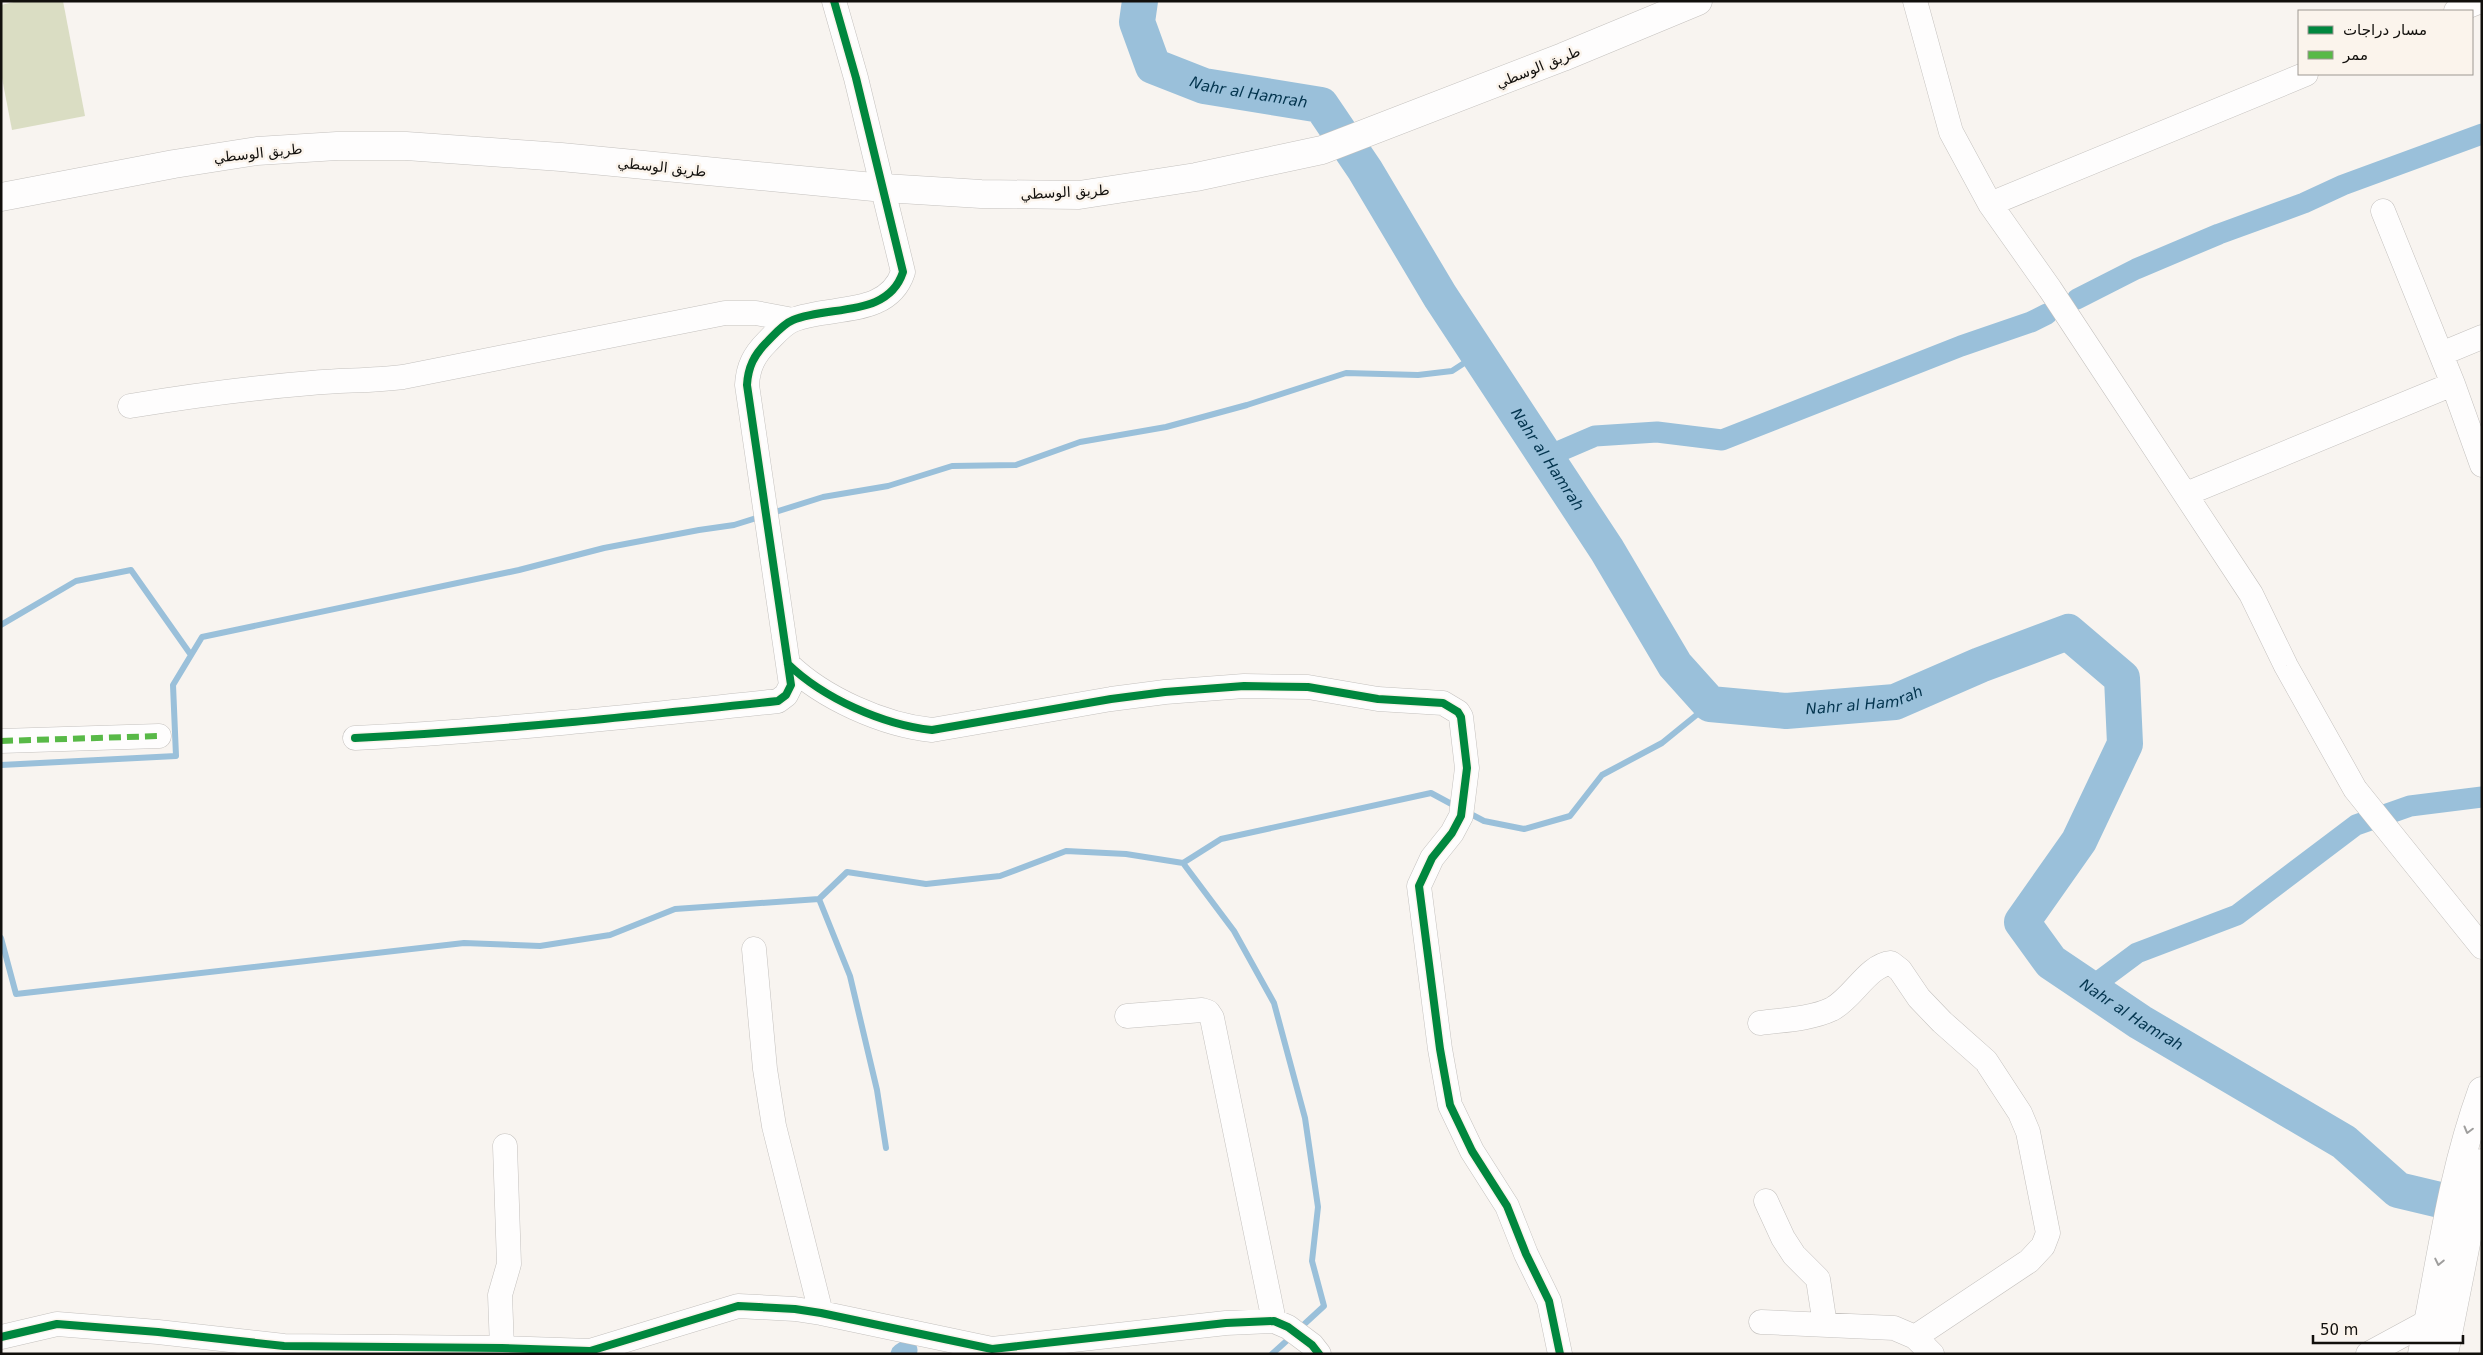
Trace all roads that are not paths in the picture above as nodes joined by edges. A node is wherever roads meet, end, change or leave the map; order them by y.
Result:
1 (834, 1) edge
2 (1698, 1) edge
3 (1915, 1) edge
4 (2480, 1) edge
5 (2458, 10) edge
6 (2304, 75) edge
7 (884, 188) junction
8 (1, 197) edge
9 (1990, 204) junction
10 (2384, 211) dead end
11 (793, 320) junction
12 (2482, 337) edge
13 (2441, 354) junction
14 (2453, 384) junction
15 (130, 406) dead end
16 (2482, 465) edge
17 (2186, 494) junction
18 (788, 664) junction
19 (159, 736) dead end
20 (355, 738) dead end
21 (1, 741) edge
22 (2482, 947) edge
23 (754, 949) dead end
24 (1127, 1016) dead end
25 (1760, 1023) dead end
26 (2482, 1092) edge
27 (505, 1146) dead end
28 (2473, 1169) edge
29 (1766, 1201) dead end
30 (2460, 1217) junction
31 (821, 1313) junction
32 (1761, 1322) dead end
33 (2427, 1322) junction
34 (1281, 1324) junction
35 (1825, 1325) junction
36 (1915, 1336) junction
37 (1, 1337) edge
38 (631, 1346) edge
39 (502, 1348) junction
40 (1316, 1349) edge
41 (285, 1350) edge
42 (992, 1351) edge
43 (1560, 1354) edge
44 (1932, 1354) edge
45 (2368, 1354) edge
46 (2422, 1354) edge
47 (2444, 1354) edge

1 - 7 street
2 - 7 main road, طريق الوسطي
3 - 9 street
4 - 5 street
6 - 9 street
7 - 8 main road, طريق الوسطي
7 - 11 street
9 - 17 street
10 - 13 street
11 - 15 street
11 - 18 street
12 - 13 street
13 - 14 street
14 - 16 street
14 - 17 street
17 - 22 street
18 - 20 street
18 - 43 street
19 - 21 street
23 - 31 street
24 - 34 street
25 - 36 street
26 -> 28 main road
27 - 39 street
28 - 30 main road
29 - 35 street
30 -> 33 main road
30 - 47 main road
31 - 38 street
31 - 42 street
32 - 35 street
33 - 45 street
33 - 46 main road
34 - 40 street
34 - 42 street
35 - 36 street
36 - 44 street
37 - 41 street
38 - 39 street
39 - 41 street

